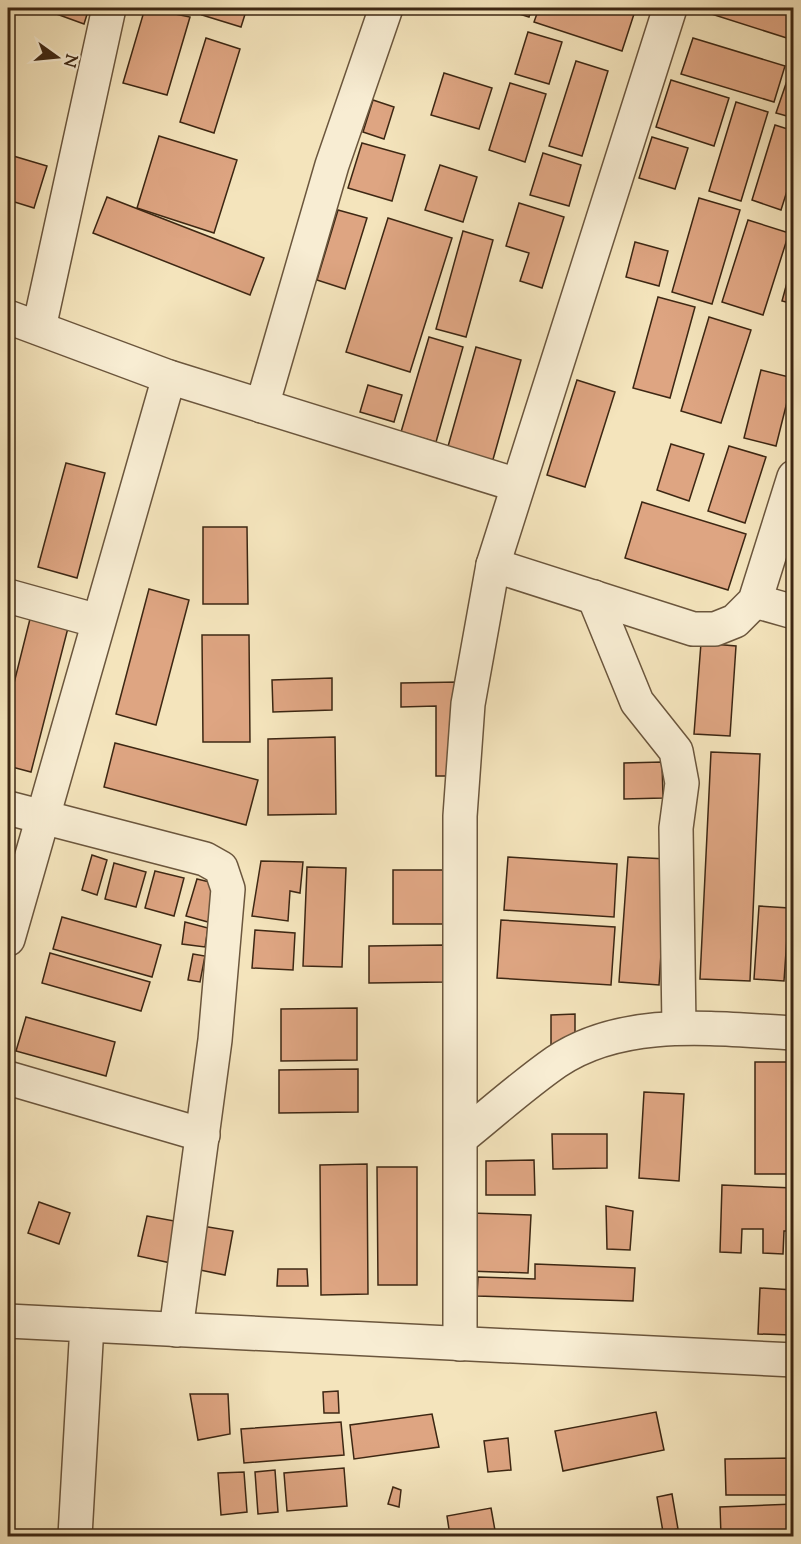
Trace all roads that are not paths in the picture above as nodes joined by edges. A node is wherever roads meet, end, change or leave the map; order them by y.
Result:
1 (109, 8) edge
2 (386, 8) edge
3 (670, 8) edge
4 (8, 317) edge
5 (39, 328) junction
6 (169, 376) junction
7 (262, 406) junction
8 (794, 477) edge
9 (517, 485) junction
10 (493, 565) junction
11 (8, 596) edge
12 (594, 597) junction
13 (755, 601) junction
14 (794, 612) edge
15 (98, 621) junction
16 (8, 808) edge
17 (44, 818) junction
18 (8, 939) edge
19 (679, 1028) junction
20 (794, 1033) edge
21 (8, 1078) edge
22 (203, 1135) junction
23 (462, 1137) junction
24 (8, 1321) edge
25 (87, 1325) junction
26 (176, 1330) junction
27 (460, 1344) junction
28 (794, 1360) edge
29 (75, 1536) edge

1 - 5 street
2 - 7 street
3 - 9 street
4 - 5 street
5 - 6 street
6 - 7 street
6 - 15 street
7 - 9 street
8 - 13 street
9 - 10 street
10 - 12 street
10 - 23 street
11 - 15 street
12 - 13 street
12 - 19 street
13 - 14 street
15 - 17 street
16 - 17 street
17 - 18 street
17 - 22 street
19 - 20 street
19 - 23 street
21 - 22 street
22 - 26 street
23 - 27 street
24 - 25 street
25 - 26 street
25 - 29 street
26 - 27 street
27 - 28 street

